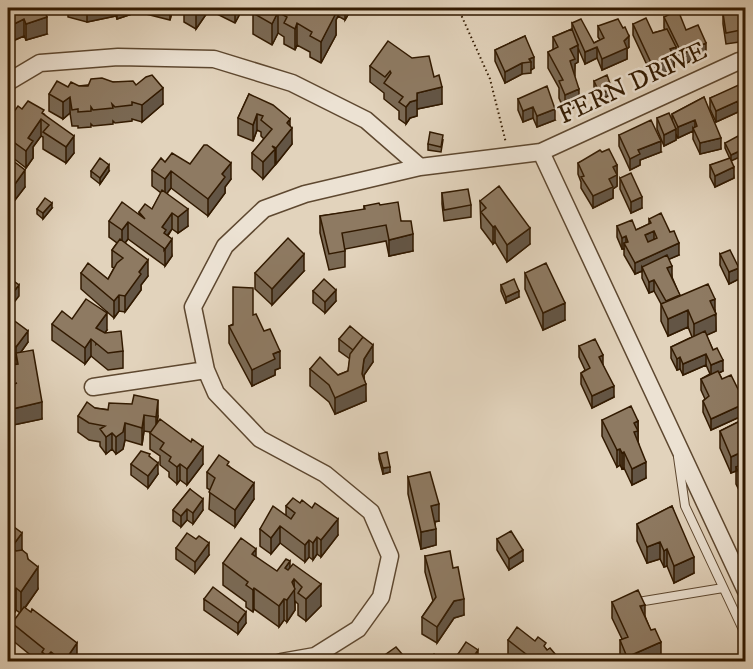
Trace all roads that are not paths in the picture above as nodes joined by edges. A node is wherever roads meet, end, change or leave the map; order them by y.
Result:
1 (746, 61) edge
2 (8, 82) edge
3 (541, 152) junction
4 (420, 167) junction
5 (206, 370) junction
6 (93, 387) dead end
7 (675, 439) junction
8 (723, 588) junction
9 (746, 591) edge
10 (624, 604) edge
11 (746, 636) edge
12 (281, 662) edge

1 - 3 street, FERN DRIVE
2 - 4 street
3 - 4 street, FERN DRIVE
3 - 7 street
4 - 5 street, FERN DRIVE
5 - 6 street
5 - 12 street, FERN DRIVE
7 - 8 lane
7 - 9 street
8 - 10 lane
8 - 11 lane

